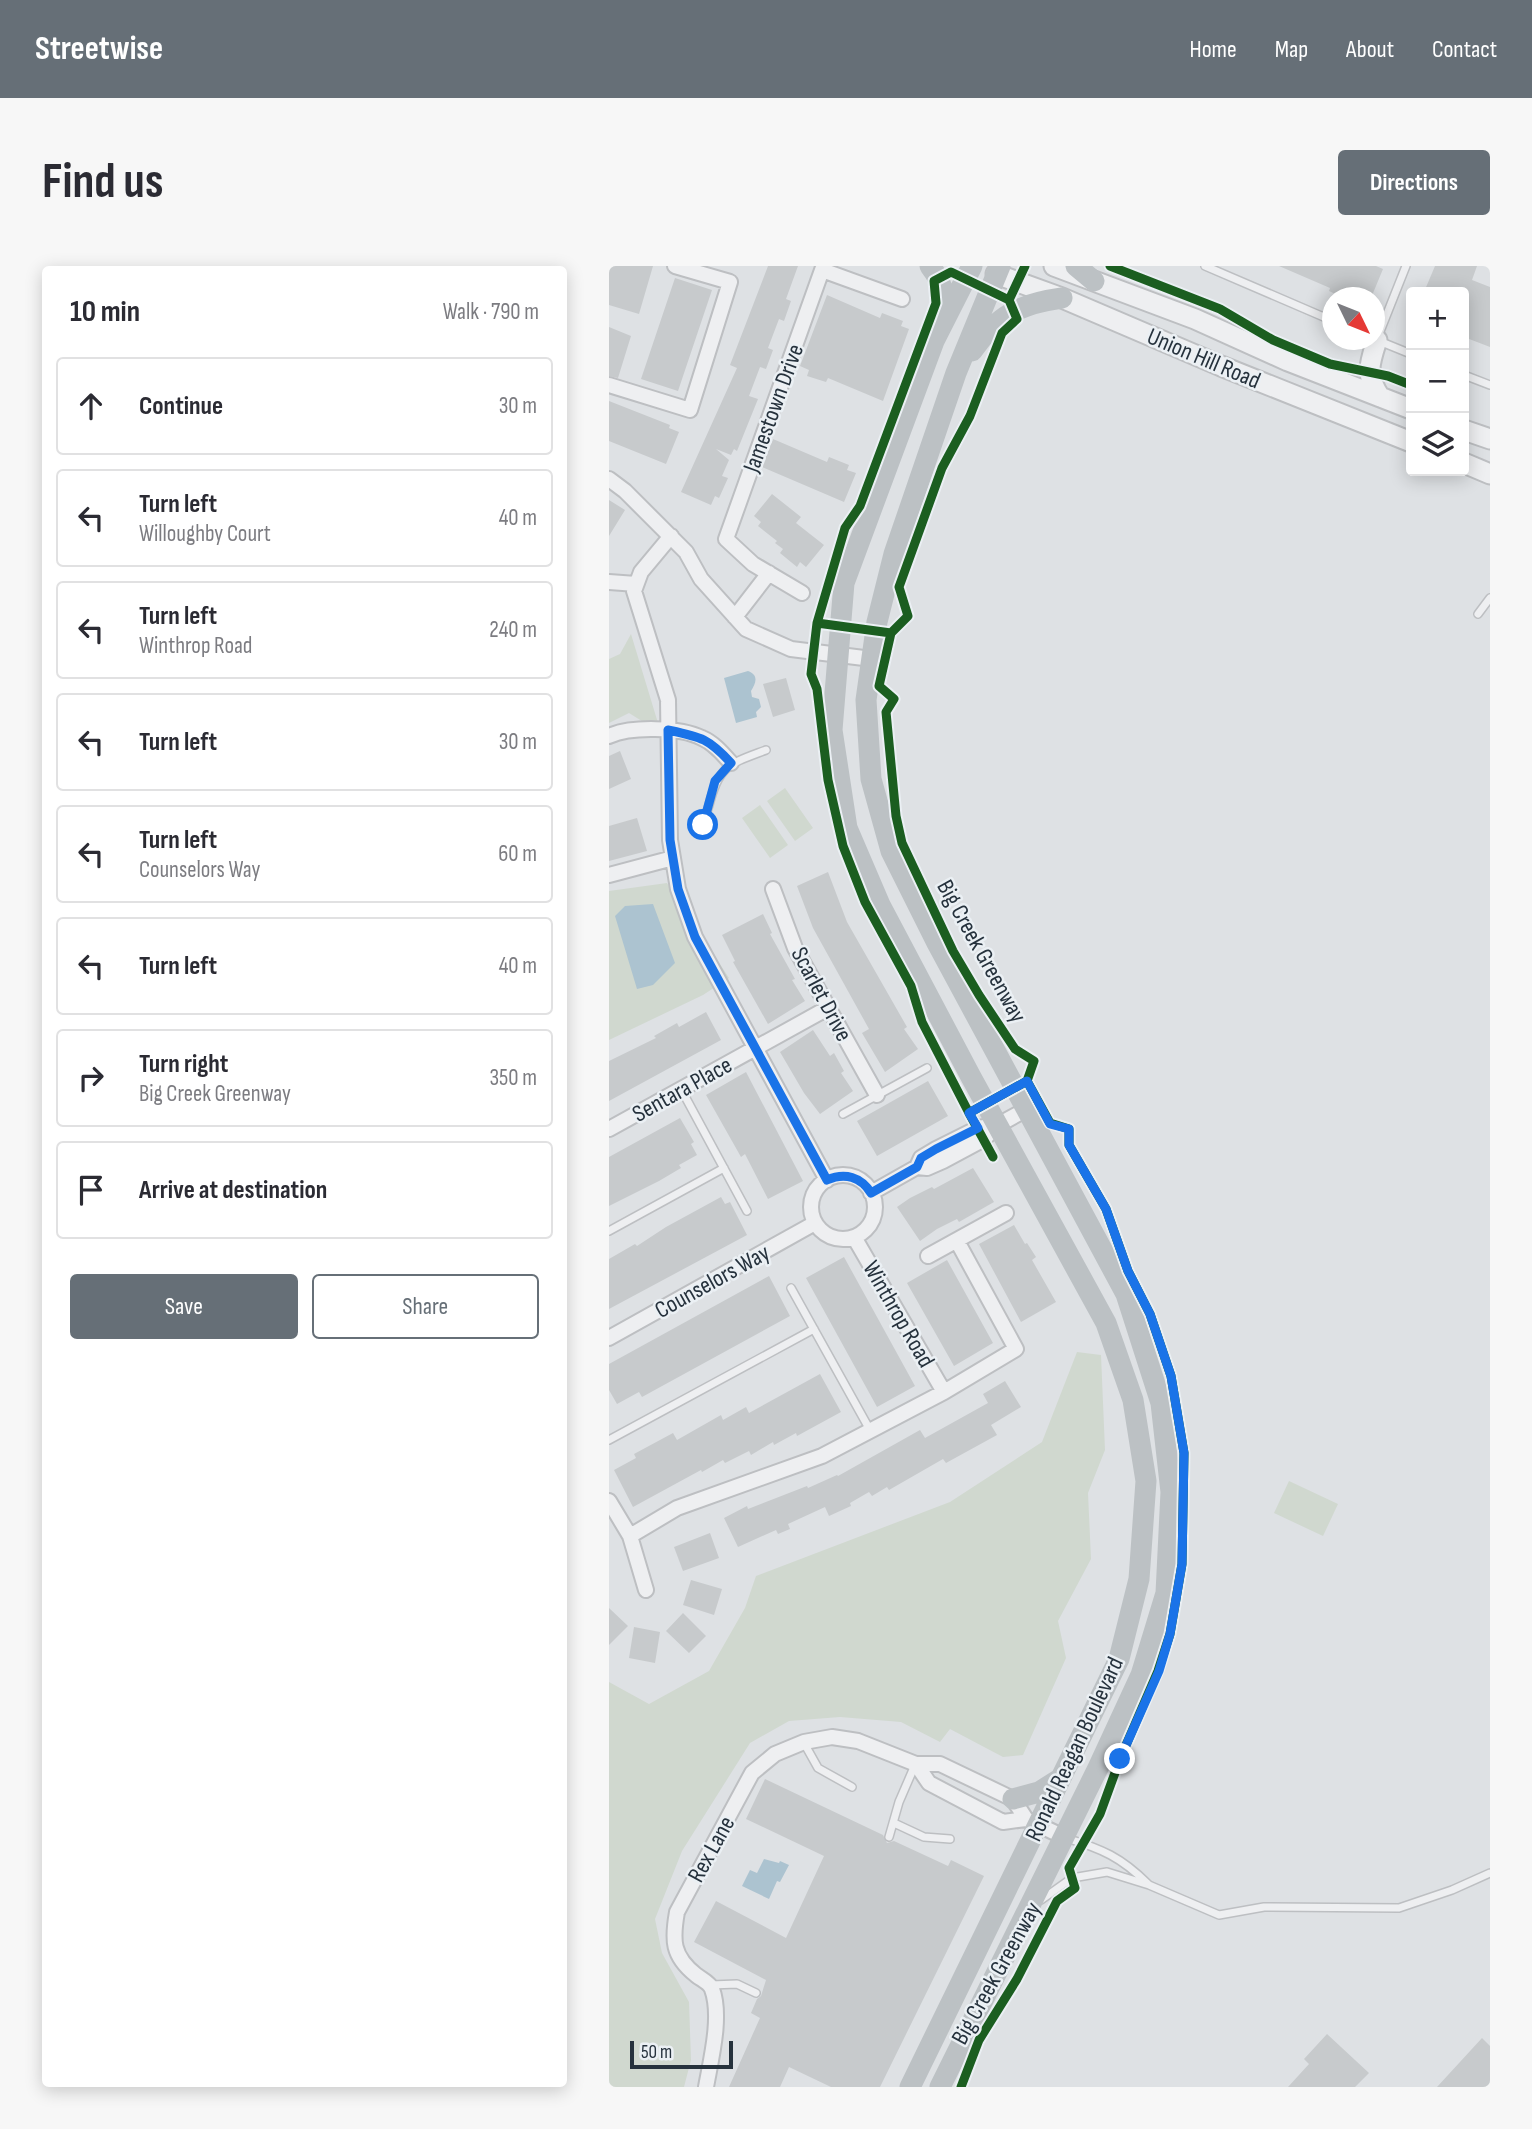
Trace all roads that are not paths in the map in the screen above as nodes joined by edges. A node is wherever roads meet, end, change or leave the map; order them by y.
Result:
1 (675, 266) edge
2 (930, 266) edge
3 (974, 266) edge
4 (1054, 266) edge
5 (1076, 266) edge
6 (1205, 266) edge
7 (1406, 266) edge
8 (998, 270) edge
9 (1094, 281) junction
10 (1062, 298) junction
11 (902, 299) dead end
12 (1385, 315) edge
13 (1322, 317) edge
14 (934, 341) junction
15 (1385, 343) edge
16 (1368, 350) edge
17 (1373, 350) edge
18 (1406, 352) edge
19 (957, 373) junction
20 (1469, 377) edge
21 (1333, 378) junction
22 (609, 385) edge
23 (1490, 385) edge
24 (1380, 397) junction
25 (1406, 407) edge
26 (1469, 432) edge
27 (1490, 439) edge
28 (1406, 440) edge
29 (1469, 465) edge
30 (1490, 474) edge
31 (609, 479) edge
32 (671, 536) junction
33 (769, 573) junction
34 (609, 582) edge
35 (636, 584) junction
36 (802, 593) dead end
37 (1490, 598) edge
38 (1478, 614) dead end
39 (735, 617) junction
40 (837, 655) junction
41 (872, 659) junction
42 (668, 730) junction
43 (609, 736) edge
44 (766, 750) dead end
45 (731, 763) junction
46 (705, 833) dead end
47 (673, 858) junction
48 (609, 875) edge
49 (773, 889) dead end
50 (828, 1008) junction
51 (756, 1048) junction
52 (927, 1068) dead end
53 (681, 1089) junction
54 (877, 1095) junction
55 (1027, 1109) junction
56 (843, 1114) dead end
57 (997, 1125) junction
58 (609, 1129) edge
59 (724, 1168) junction
60 (827, 1180) junction
61 (871, 1193) junction
62 (747, 1211) dead end
63 (1006, 1213) dead end
64 (815, 1223) junction
65 (609, 1231) edge
66 (854, 1237) junction
67 (957, 1241) junction
68 (928, 1256) dead end
69 (791, 1288) dead end
70 (814, 1329) junction
71 (609, 1338) edge
72 (944, 1392) junction
73 (870, 1430) junction
74 (609, 1440) edge
75 (609, 1502) edge
76 (630, 1536) junction
77 (646, 1590) dead end
78 (804, 1742) junction
79 (916, 1764) junction
80 (1062, 1777) junction
81 (852, 1787) dead end
82 (1013, 1799) junction
83 (1032, 1822) junction
84 (894, 1823) junction
85 (889, 1837) dead end
86 (1064, 1837) junction
87 (950, 1839) dead end
88 (1490, 1873) edge
89 (1149, 1885) junction
90 (1029, 1908) junction
91 (710, 1985) junction
92 (756, 1993) dead end
93 (706, 2087) edge
94 (910, 2087) edge
95 (940, 2087) edge

1 - 22 street
2 - 14 main road
3 - 8 main road
3 - 14 main road
4 - 9 street, Union Hill Road
5 - 9 main road
6 - 13 lane
7 - 12 lane
8 - 10 street, Union Hill Road
8 - 19 main road, Ronald Reagan Boulevard
9 - 21 street, Union Hill Road
10 - 19 main road
10 - 28 street, Union Hill Road
11 - 33 street, Jamestown Drive
14 - 40 main road, Ronald Reagan Boulevard
15 - 18 lane
16 - 21 street
17 - 24 street
19 - 41 main road, Ronald Reagan Boulevard
20 - 23 lane
21 - 24 street, Union Hill Road
24 - 25 street, Union Hill Road
26 - 27 street
29 - 30 street
31 - 32 street
32 - 35 street
32 - 39 street
33 - 36 street, Jamestown Drive
33 - 39 street
34 - 35 street
35 - 42 street
37 - 38 lane
39 - 40 street
40 - 41 street
40 - 57 main road, Ronald Reagan Boulevard
41 - 55 main road, Ronald Reagan Boulevard
42 - 43 street
42 - 45 street
42 - 47 street
44 - 45 lane
45 - 46 lane
47 - 48 street
47 - 51 street
49 - 50 street, Scarlet Drive
50 - 51 street, Sentara Place
50 - 54 street, Scarlet Drive
51 - 53 street, Sentara Place
51 - 60 street
52 - 54 lane
53 - 58 street, Sentara Place
53 - 59 lane
54 - 56 lane
55 - 57 street
55 - 86 main road, Ronald Reagan Boulevard
57 - 61 street
57 - 80 main road, Ronald Reagan Boulevard
59 - 62 lane
59 - 65 lane
60 - 61 street
60 - 64 street
61 - 66 street
63 - 67 street
64 - 66 street
64 - 71 street, Counselors Way
66 - 72 street, Winthrop Road
67 - 68 street
67 - 72 street
69 - 70 lane
70 - 73 lane
70 - 74 lane
72 - 73 street
73 - 76 street
75 - 76 street
76 - 77 street
78 - 79 street, Rex Lane
78 - 81 lane
78 - 91 street, Rex Lane
79 - 82 street, Rex Lane
79 - 83 street, Rex Lane
79 - 84 lane
80 - 82 main road
80 - 83 main road, Ronald Reagan Boulevard
82 - 83 street
83 - 86 street, Rex Lane
83 - 94 main road, Ronald Reagan Boulevard
84 - 85 lane
84 - 87 lane
86 - 89 lane
86 - 90 main road, Ronald Reagan Boulevard
88 - 89 lane
89 - 90 lane
90 - 95 main road, Ronald Reagan Boulevard
91 - 92 lane
91 - 93 street

